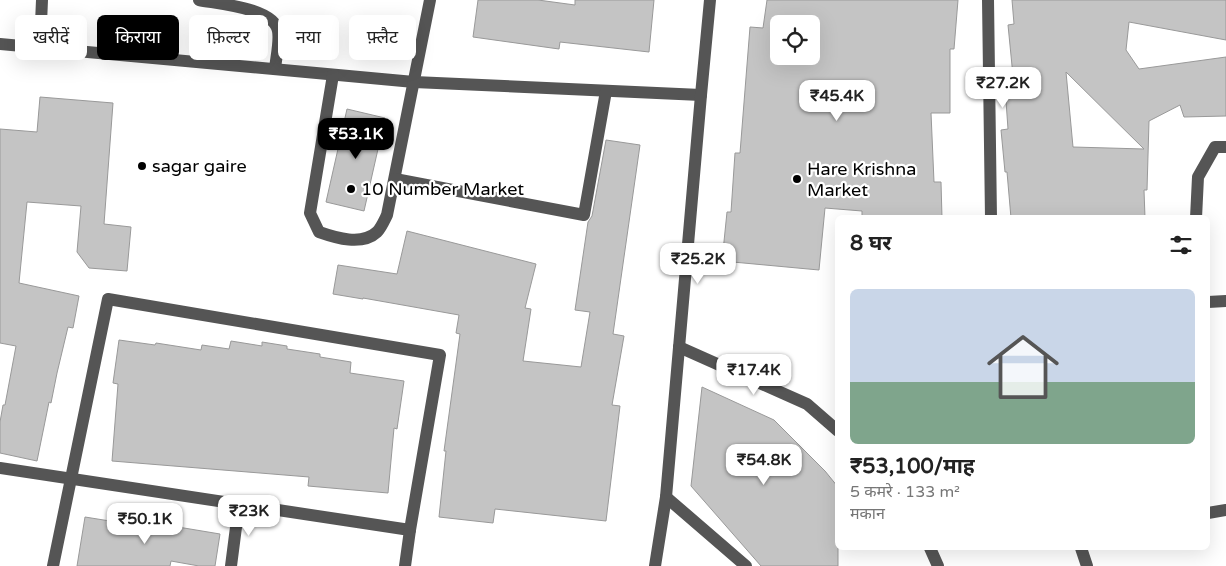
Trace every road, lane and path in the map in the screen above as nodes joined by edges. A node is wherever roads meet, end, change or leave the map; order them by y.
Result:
1 (42, 0) edge
2 (199, 0) edge
3 (430, 0) edge
4 (710, 0) edge
5 (988, 0) edge
6 (242, 4) edge
7 (41, 15) edge
8 (0, 44) edge
9 (15, 45) edge
10 (87, 51) edge
11 (275, 69) junction
12 (332, 75) junction
13 (414, 82) junction
14 (606, 91) junction
15 (701, 95) junction
16 (1226, 147) edge
17 (395, 179) junction
18 (991, 215) edge
19 (1196, 215) edge
20 (1226, 301) edge
21 (1210, 302) edge
22 (679, 347) junction
23 (835, 427) edge
24 (0, 468) edge
25 (70, 478) junction
26 (666, 497) junction
27 (239, 504) junction
28 (1226, 510) edge
29 (1210, 513) edge
30 (410, 530) junction
31 (931, 550) edge
32 (1082, 550) edge
33 (53, 566) edge
34 (231, 566) edge
35 (405, 566) edge
36 (655, 566) edge
37 (746, 566) edge
38 (938, 566) edge
39 (1087, 566) edge

1 - 7 street
2 - 6 street
3 - 13 street
4 - 15 street
5 - 18 street
6 - 11 street
8 - 9 street
10 - 11 street
11 - 12 street
12 - 13 street
12 - 17 street
13 - 14 street
13 - 17 street
14 - 15 street
14 - 17 street
15 - 22 street
16 - 19 street
20 - 21 street
22 - 23 street
22 - 26 street
24 - 25 street
25 - 27 street
25 - 30 street
25 - 33 street
26 - 36 street
26 - 37 street
27 - 30 street
27 - 34 street
28 - 29 street
30 - 35 street
31 - 38 street
32 - 39 street

